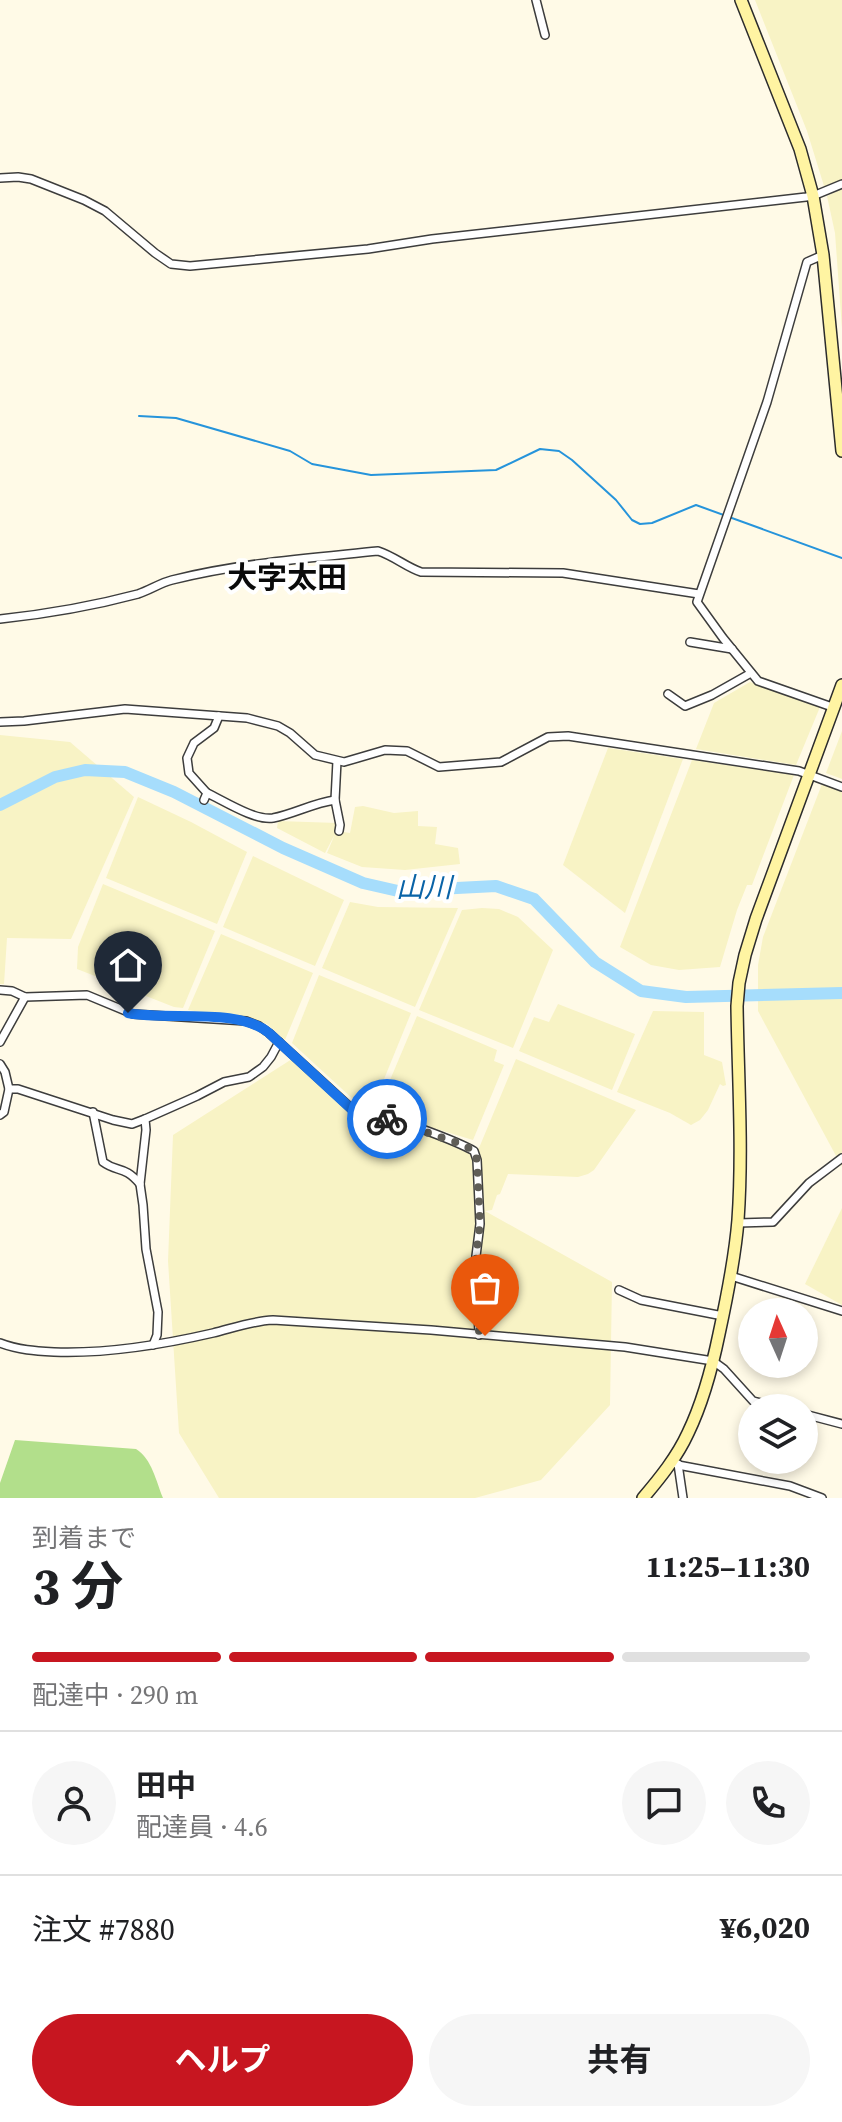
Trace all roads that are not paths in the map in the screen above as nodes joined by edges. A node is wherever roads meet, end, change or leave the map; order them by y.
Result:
1 (536, 0) edge
2 (741, 0) edge
3 (545, 35) dead end
4 (0, 178) edge
5 (842, 184) edge
6 (813, 196) junction
7 (823, 255) junction
8 (841, 428) edge
9 (842, 451) edge
10 (699, 594) junction
11 (0, 619) edge
12 (690, 642) dead end
13 (732, 649) junction
14 (751, 673) junction
15 (842, 685) edge
16 (668, 694) dead end
17 (835, 708) junction
18 (219, 716) junction
19 (0, 722) edge
20 (337, 761) junction
21 (810, 775) junction
22 (842, 787) edge
23 (335, 800) junction
24 (339, 831) dead end
25 (0, 990) edge
26 (25, 997) junction
27 (0, 1042) edge
28 (279, 1042) junction
29 (0, 1064) edge
30 (9, 1089) junction
31 (93, 1112) junction
32 (0, 1115) edge
33 (145, 1119) junction
34 (842, 1158) edge
35 (140, 1184) junction
36 (738, 1223) junction
37 (731, 1276) junction
38 (619, 1290) dead end
39 (842, 1311) edge
40 (723, 1316) junction
41 (479, 1335) junction
42 (0, 1343) edge
43 (153, 1345) junction
44 (713, 1361) junction
45 (747, 1394) edge
46 (818, 1418) edge
47 (842, 1424) edge
48 (675, 1463) junction
49 (643, 1498) edge
50 (683, 1498) edge
51 (822, 1498) edge

1 - 3 street
2 - 6 street
4 - 6 street
5 - 6 street
6 - 7 street
7 - 8 street
7 - 10 street
8 - 9 street
10 - 11 street
10 - 13 street
12 - 13 street
13 - 14 street
14 - 16 street
14 - 17 street
15 - 17 street
17 - 21 street
18 - 19 street
18 - 20 street
18 - 23 street
20 - 21 street
20 - 23 street
21 - 22 street
21 - 36 street
23 - 24 street
25 - 26 street
26 - 27 street
26 - 28 street
28 - 33 street
28 - 41 street
29 - 30 street
30 - 31 street
30 - 32 street
31 - 33 street
31 - 35 street
33 - 35 street
34 - 36 street
35 - 43 street
36 - 37 street
37 - 39 street
37 - 40 street
38 - 40 street
40 - 44 street
41 - 43 street
41 - 44 street
42 - 43 street
44 - 45 street
44 - 48 street
46 - 47 street
48 - 49 street
48 - 50 street
48 - 51 street

